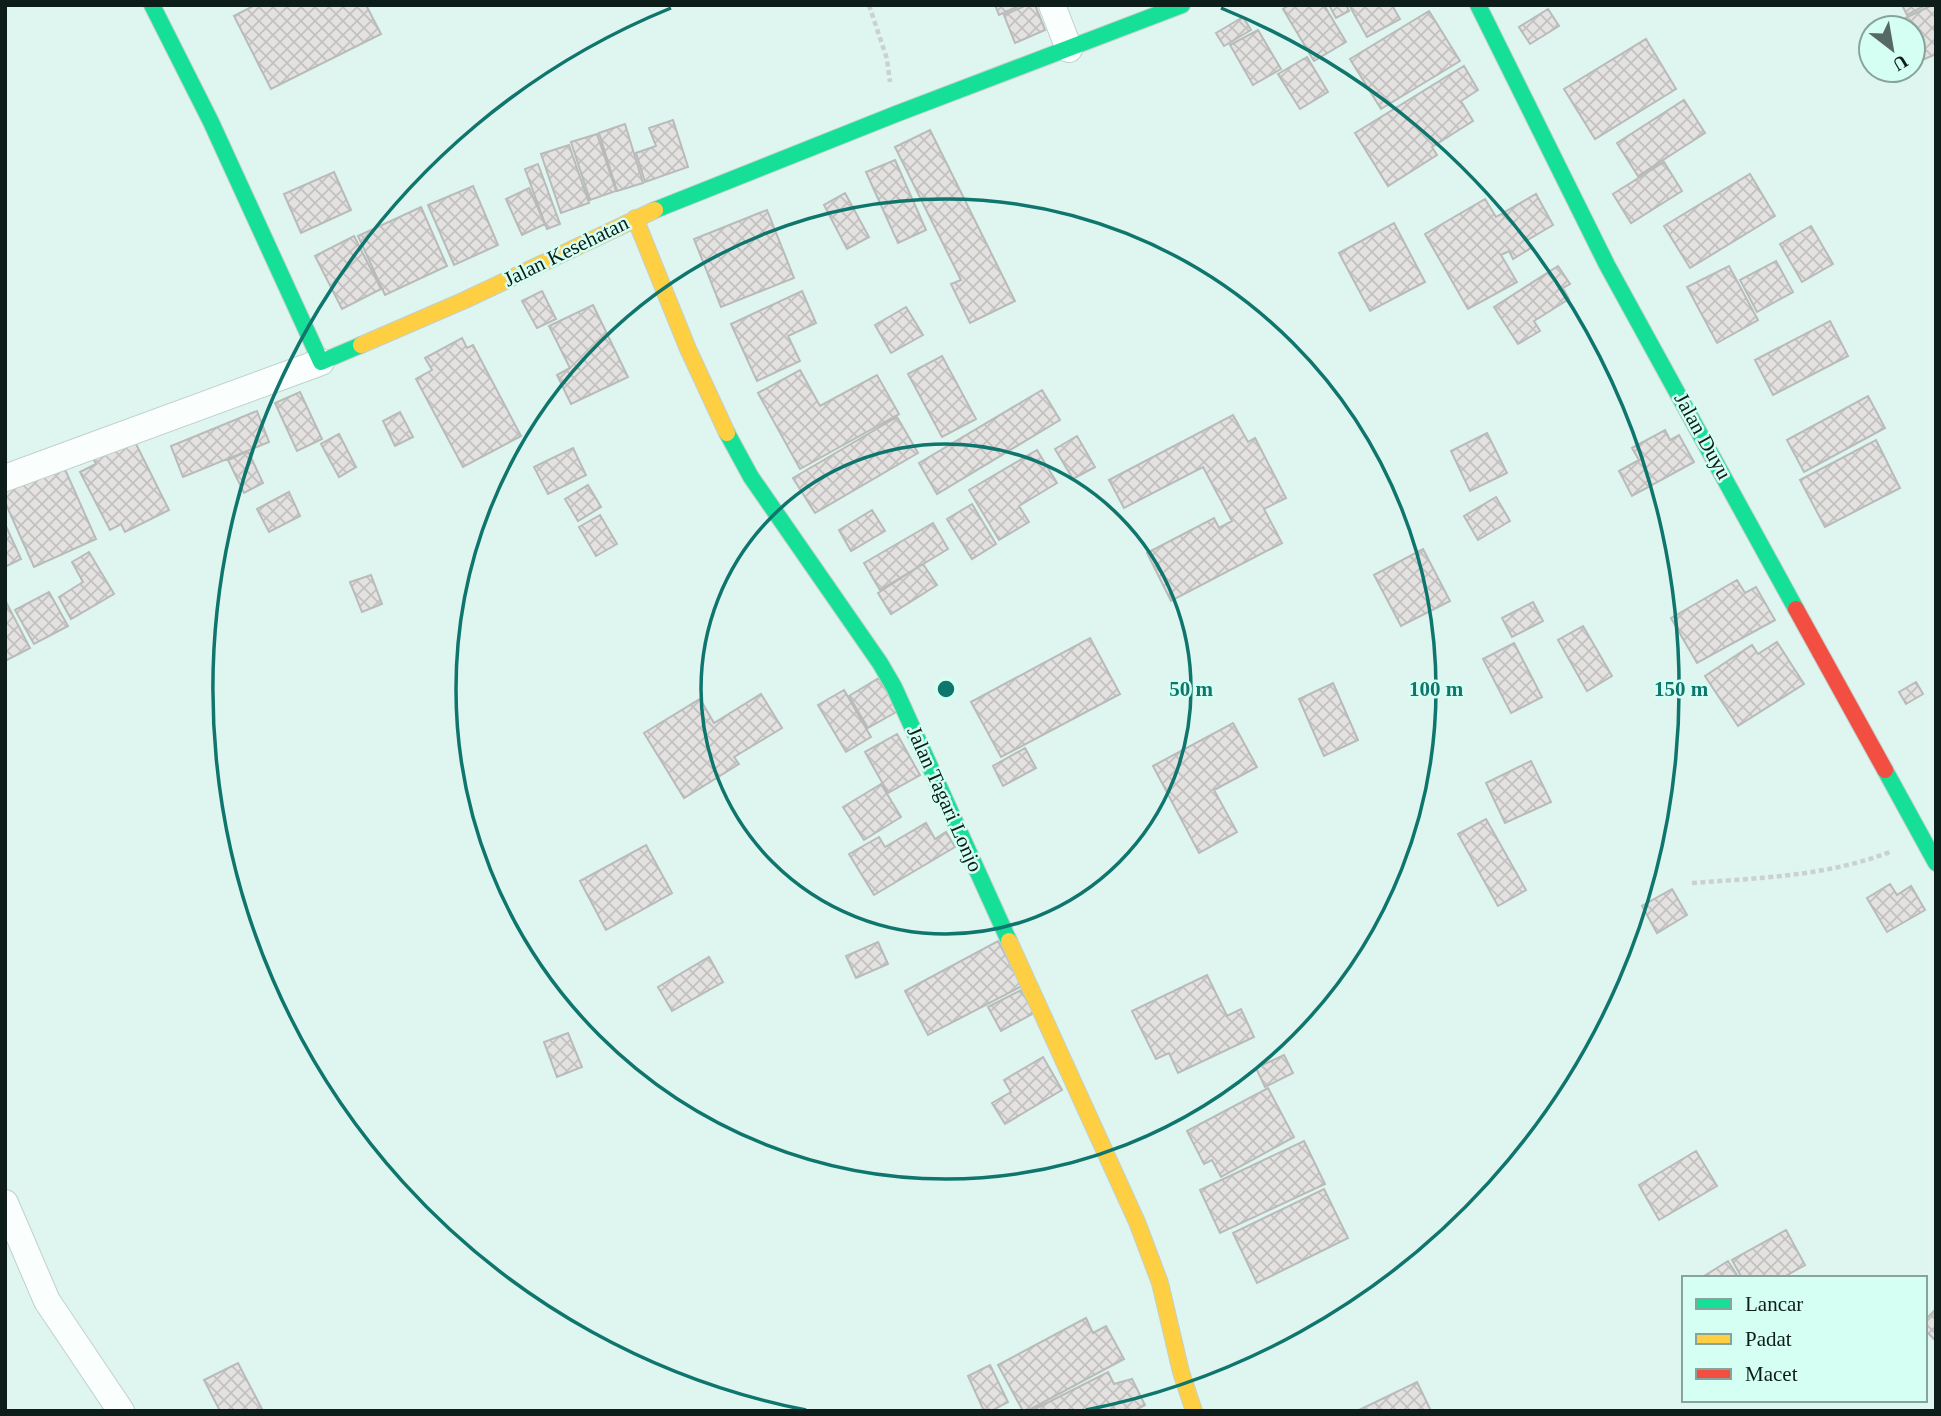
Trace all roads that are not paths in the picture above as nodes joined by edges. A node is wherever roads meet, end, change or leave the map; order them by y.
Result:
1 (152, 5) edge
2 (1052, 5) edge
3 (1182, 5) edge
4 (1478, 5) edge
5 (1069, 49) junction
6 (635, 218) junction
7 (321, 362) junction
8 (5, 478) edge
9 (1936, 863) edge
10 (5, 1203) edge
11 (121, 1411) edge
12 (1194, 1411) edge

1 - 7 street
2 - 5 street
3 - 5 street, Jalan Kesehatan
4 - 9 street, Jalan Duyu
5 - 6 street, Jalan Kesehatan
6 - 7 street, Jalan Kesehatan
6 - 12 street, Jalan Tagari Lonjo
7 - 8 street
10 - 11 street

